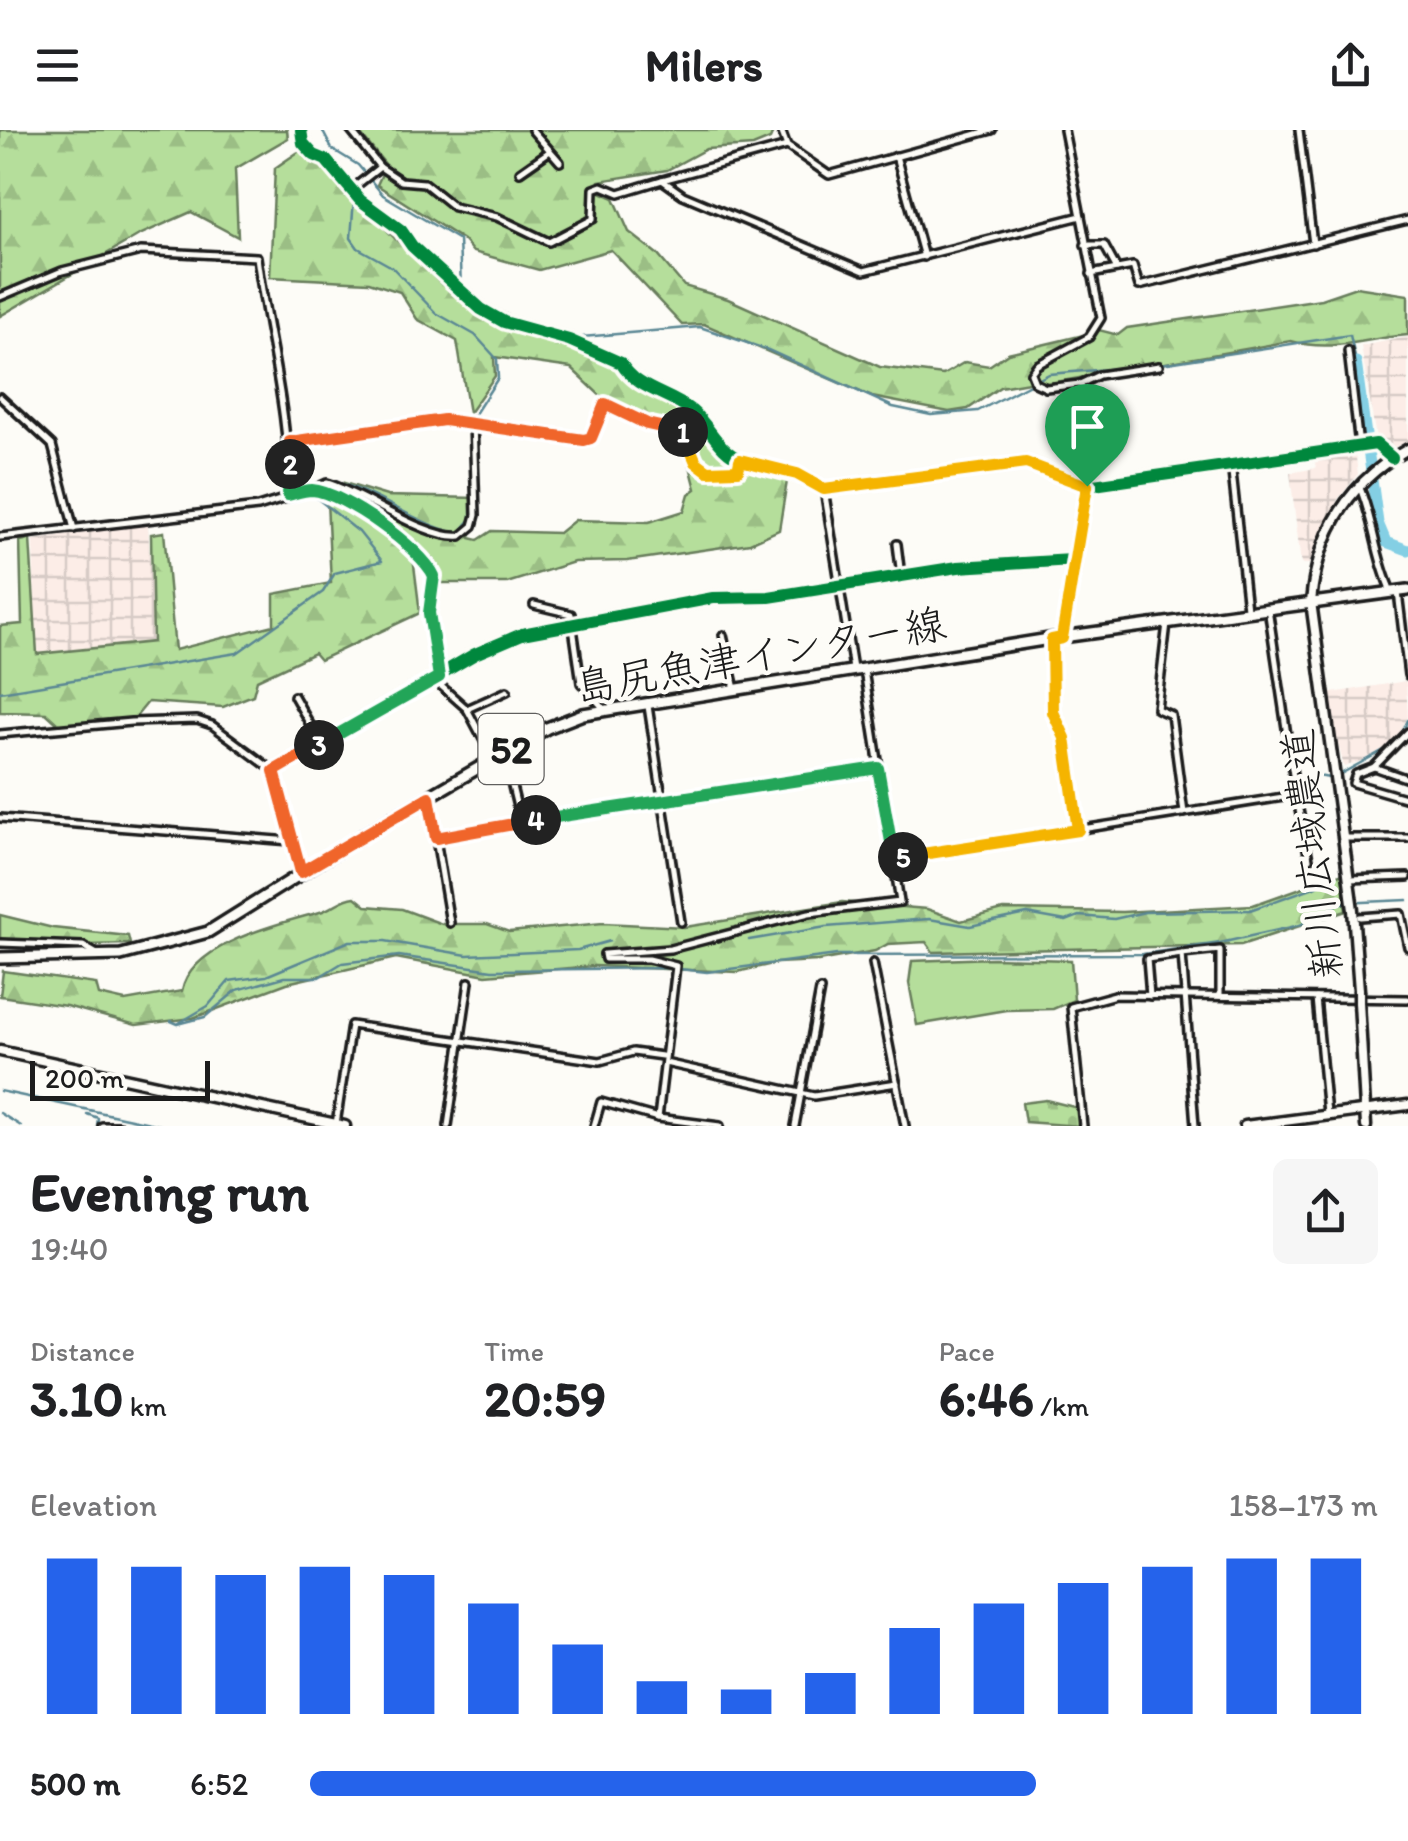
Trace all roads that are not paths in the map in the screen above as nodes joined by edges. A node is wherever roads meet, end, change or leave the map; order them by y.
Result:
1 (301, 130) edge
2 (350, 130) edge
3 (532, 130) edge
4 (781, 130) edge
5 (992, 130) edge
6 (1064, 130) edge
7 (1299, 130) edge
8 (786, 146) junction
9 (550, 151) junction
10 (896, 156) junction
11 (560, 162) dead end
12 (380, 167) junction
13 (520, 172) dead end
14 (662, 180) junction
15 (352, 189) junction
16 (1081, 216) junction
17 (1408, 220) edge
18 (1313, 244) junction
19 (1084, 245) junction
20 (924, 257) junction
21 (1117, 269) junction
22 (1092, 274) junction
23 (0, 297) edge
24 (1348, 352) dead end
25 (1159, 366) dead end
26 (1080, 384) junction
27 (0, 397) edge
28 (472, 420) junction
29 (290, 442) junction
30 (1360, 446) junction
31 (1408, 449) edge
32 (1392, 458) junction
33 (740, 460) junction
34 (1231, 464) junction
35 (1362, 481) junction
36 (1087, 486) junction
37 (824, 489) junction
38 (312, 490) junction
39 (288, 495) junction
40 (74, 529) junction
41 (0, 537) edge
42 (896, 544) dead end
43 (1072, 560) junction
44 (901, 576) junction
45 (840, 586) junction
46 (1399, 591) edge
47 (1311, 602) junction
48 (534, 605) dead end
49 (1268, 608) junction
50 (1247, 611) junction
51 (1166, 623) junction
52 (574, 626) junction
53 (724, 635) dead end
54 (1057, 639) junction
55 (858, 670) junction
56 (1408, 675) edge
57 (439, 677) junction
58 (735, 689) junction
59 (507, 691) dead end
60 (294, 696) dead end
61 (647, 703) junction
62 (468, 710) junction
63 (605, 710) junction
64 (1408, 732) edge
65 (0, 734) edge
66 (321, 744) junction
67 (504, 753) junction
68 (494, 759) junction
69 (1408, 765) edge
70 (1374, 767) junction
71 (878, 768) junction
72 (274, 771) junction
73 (1407, 778) edge
74 (1296, 795) junction
75 (429, 797) junction
76 (1408, 799) edge
77 (662, 801) junction
78 (517, 807) dead end
79 (1184, 812) junction
80 (0, 818) edge
81 (1078, 830) junction
82 (436, 838) junction
83 (1343, 838) junction
84 (1408, 838) edge
85 (290, 841) junction
86 (894, 859) junction
87 (1308, 860) dead end
88 (301, 872) junction
89 (1408, 877) edge
90 (1349, 879) junction
91 (1360, 916) dead end
92 (681, 922) dead end
93 (450, 923) dead end
94 (0, 943) edge
95 (1408, 947) edge
96 (1182, 954) junction
97 (99, 956) junction
98 (0, 958) edge
99 (873, 963) dead end
100 (469, 982) dead end
101 (820, 990) dead end
102 (1150, 992) junction
103 (1182, 994) junction
104 (1220, 994) junction
105 (1316, 998) junction
106 (1408, 999) edge
107 (460, 1041) junction
108 (0, 1050) edge
109 (664, 1060) junction
110 (896, 1083) junction
111 (800, 1094) junction
112 (1408, 1105) edge
113 (1366, 1111) junction
114 (1327, 1114) junction
115 (658, 1118) junction
116 (340, 1125) edge
117 (102, 1126) edge
118 (119, 1126) edge
119 (448, 1126) edge
120 (594, 1126) edge
121 (720, 1126) edge
122 (796, 1126) edge
123 (906, 1126) edge
124 (1083, 1126) edge
125 (1195, 1126) edge
126 (1245, 1126) edge
127 (1366, 1126) edge

1 - 15 street
2 - 12 street
3 - 9 street
4 - 8 street
5 - 10 street
6 - 16 street
7 - 18 street
8 - 10 street
8 - 14 street
9 - 11 street
9 - 13 street
10 - 20 street
12 - 14 street
12 - 15 street
14 - 20 street
15 - 33 street
16 - 19 street
16 - 20 street
17 - 18 street
18 - 21 street
19 - 21 street
19 - 22 street
21 - 22 street
22 - 26 street
23 - 29 street
24 - 30 street
25 - 26 street
26 - 36 street
27 - 40 street
28 - 29 street
28 - 33 street
28 - 38 street
29 - 39 street
30 - 32 street
30 - 34 street
31 - 32 street, 新川広域農道
32 - 35 street, 新川広域農道
33 - 37 street
34 - 36 street
34 - 50 street
35 - 46 street
35 - 47 street, 新川広域農道
36 - 37 street
36 - 43 street
37 - 45 street
38 - 39 street
38 - 57 street
39 - 40 street
40 - 41 street
42 - 44 street
43 - 44 street
43 - 54 street
44 - 45 street
45 - 52 street
45 - 55 street
46 - 47 main road, 島尻魚津インター線 / 52
46 - 56 street
47 - 49 main road, 島尻魚津インター線 / 52
47 - 83 street, 新川広域農道
48 - 52 street
49 - 50 main road, 島尻魚津インター線 / 52
49 - 74 street
50 - 51 main road, 島尻魚津インター線 / 52
51 - 54 main road, 島尻魚津インター線 / 52
51 - 79 street
52 - 57 street
52 - 63 street
53 - 58 street
54 - 55 main road, 島尻魚津インター線 / 52
54 - 81 street
55 - 58 main road, 島尻魚津インター線 / 52
55 - 71 street
57 - 62 street
57 - 66 street
58 - 61 main road, 島尻魚津インター線 / 52
59 - 62 street
60 - 66 street
61 - 63 main road, 島尻魚津インター線 / 52
61 - 77 street
62 - 68 street
63 - 67 main road, 島尻魚津インター線 / 52
64 - 70 street
65 - 72 street
66 - 72 street
67 - 68 main road, 島尻魚津インター線 / 52
67 - 78 street
68 - 75 main road, 島尻魚津インター線 / 52
69 - 73 street
70 - 73 street
70 - 76 street
71 - 77 street
71 - 86 street
72 - 85 street
74 - 79 street
74 - 87 street
75 - 82 street
75 - 88 main road, 島尻魚津インター線 / 52
77 - 82 street
77 - 92 street
79 - 81 street
80 - 85 street
81 - 86 street
82 - 93 street
83 - 84 street
83 - 90 street, 新川広域農道
85 - 88 street
86 - 109 street
88 - 97 main road, 島尻魚津インター線 / 52
89 - 90 street
90 - 113 street, 新川広域農道, bridge
91 - 95 street
94 - 97 street
96 - 102 street
96 - 103 street
96 - 104 street
97 - 98 main road, 島尻魚津インター線 / 52
99 - 110 street
100 - 107 street
101 - 111 street
102 - 103 street
102 - 124 street
103 - 104 street
103 - 125 street
104 - 105 street
105 - 106 street
105 - 114 street
107 - 109 street
107 - 116 street
107 - 119 street
108 - 116 street
109 - 111 street
109 - 115 street
110 - 111 street
110 - 123 street
111 - 122 street
112 - 113 street
113 - 114 street
113 - 127 street, 新川広域農道
114 - 126 street
115 - 120 street
115 - 121 street
117 - 118 street

